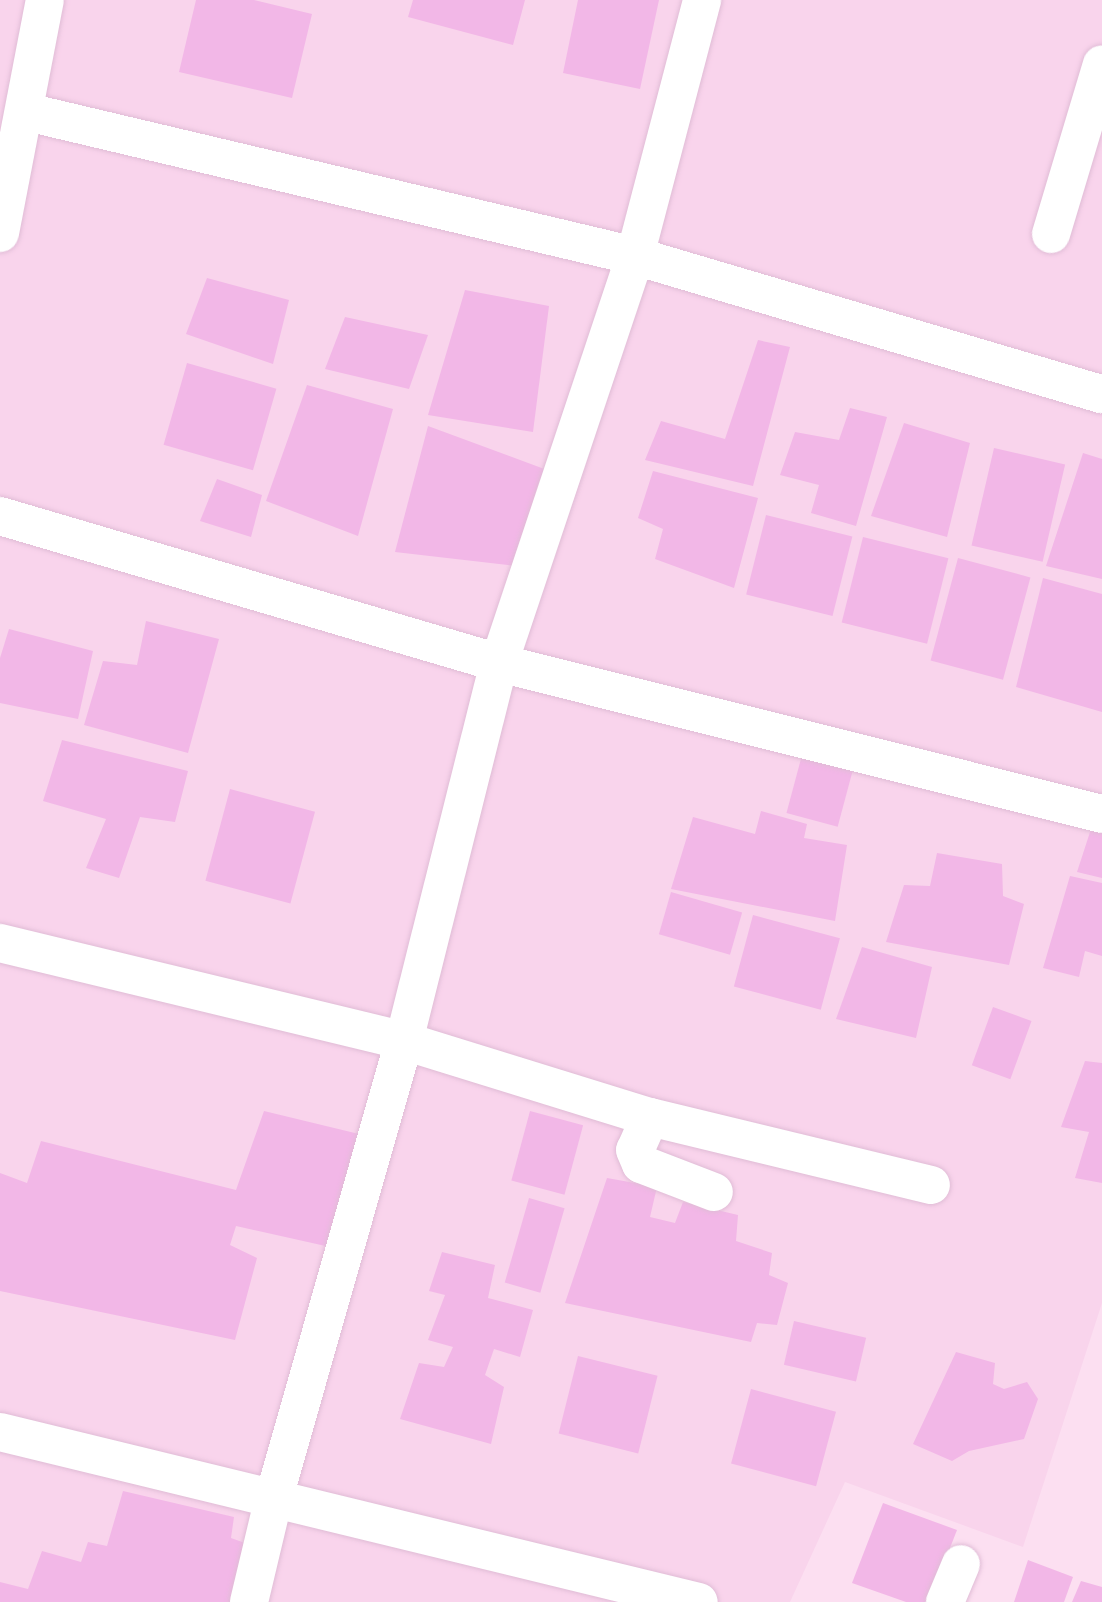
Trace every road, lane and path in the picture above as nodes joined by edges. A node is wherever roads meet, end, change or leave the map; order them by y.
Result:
1 (45, 0) edge
2 (702, 0) edge
3 (1102, 64) edge
4 (27, 112) junction
5 (0, 233) edge
6 (1051, 234) dead end
7 (635, 256) junction
8 (1102, 394) edge
9 (0, 516) edge
10 (499, 663) junction
11 (1102, 814) edge
12 (0, 943) edge
13 (404, 1041) junction
14 (650, 1117) junction
15 (931, 1185) dead end
16 (714, 1192) dead end
17 (0, 1432) edge
18 (273, 1501) junction
19 (961, 1564) dead end
20 (249, 1602) edge
21 (699, 1602) edge
22 (945, 1602) edge

1 - 4 street
2 - 7 street
3 - 6 street
4 - 5 street
4 - 7 street
7 - 8 street
7 - 10 street
9 - 10 street
10 - 11 street
10 - 13 street
12 - 13 street
13 - 14 street
13 - 18 street
14 - 15 street
14 - 16 street
17 - 18 street
18 - 20 street
18 - 21 street
19 - 22 street

